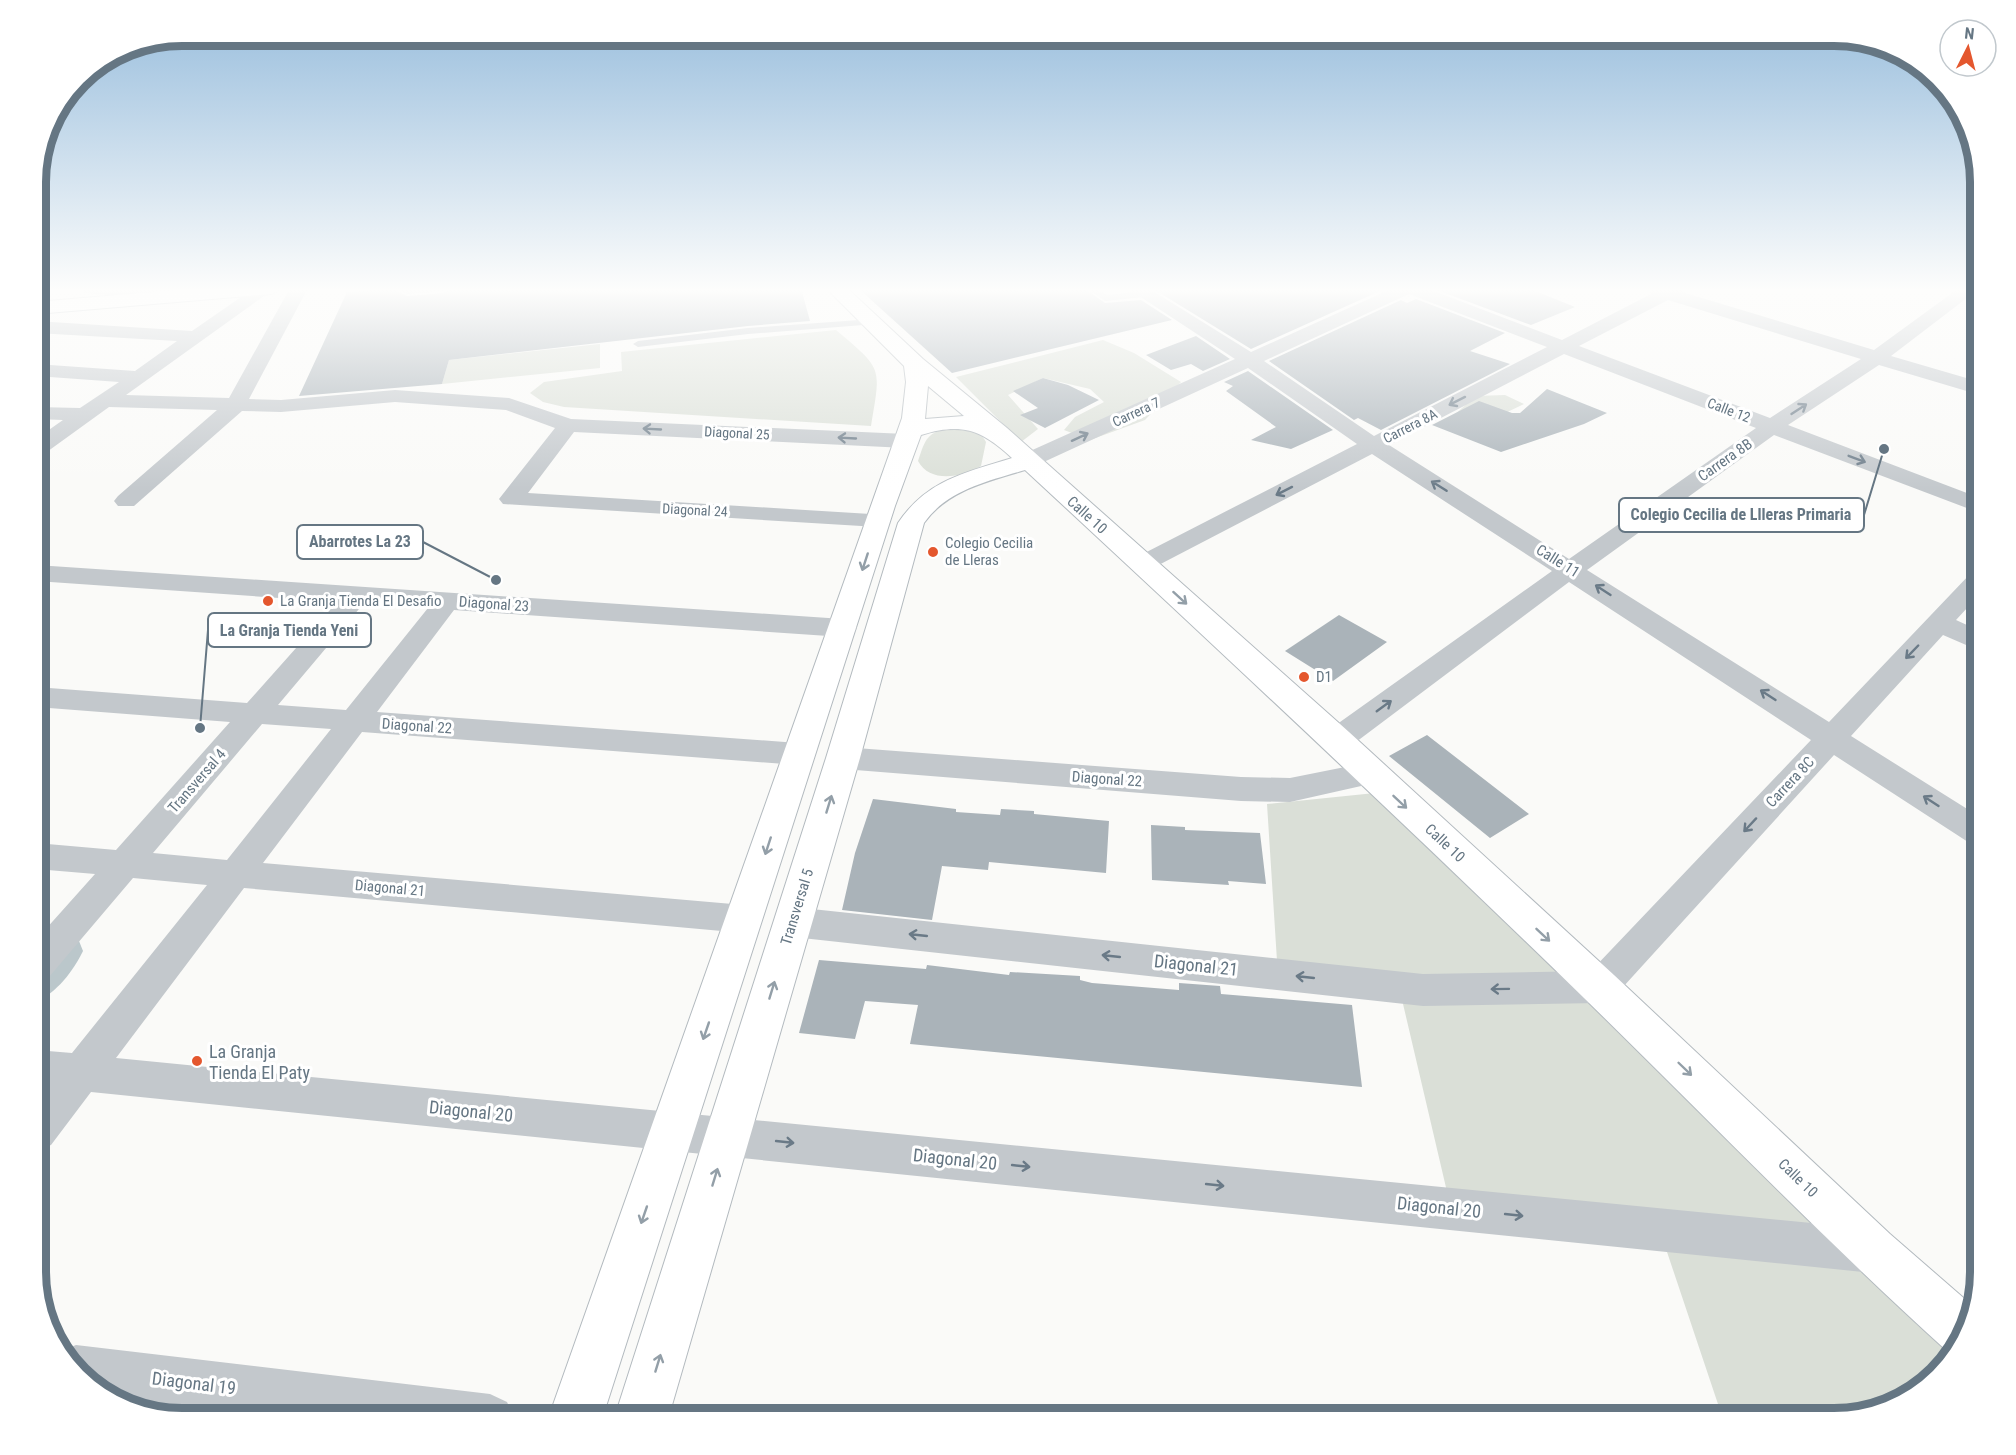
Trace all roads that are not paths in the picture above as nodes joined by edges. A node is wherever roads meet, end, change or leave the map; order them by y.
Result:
1 (170, 356) edge
2 (262, 356) edge
3 (907, 356) edge
4 (1243, 356) edge
5 (1259, 356) edge
6 (1546, 356) edge
7 (1587, 356) edge
8 (1874, 356) edge
9 (1877, 357) junction
10 (1250, 360) junction
11 (915, 364) junction
12 (47, 370) edge
13 (139, 377) junction
14 (1970, 386) edge
15 (105, 401) junction
16 (235, 406) junction
17 (47, 413) edge
18 (85, 415) junction
19 (568, 426) junction
20 (1772, 426) junction
21 (999, 433) junction
22 (47, 441) edge
23 (1373, 445) junction
24 (904, 446) junction
25 (1027, 461) junction
26 (962, 484) junction
27 (126, 501) dead end
28 (1970, 502) edge
29 (878, 520) junction
30 (1142, 564) junction
31 (1571, 569) junction
32 (47, 574) edge
33 (1970, 589) edge
34 (357, 595) junction
35 (447, 601) junction
36 (1940, 622) junction
37 (843, 628) junction
38 (1970, 637) edge
39 (47, 698) edge
40 (273, 715) junction
41 (353, 721) junction
42 (1832, 736) junction
43 (1337, 740) junction
44 (798, 754) junction
45 (843, 758) junction
46 (1370, 773) junction
47 (1970, 826) edge
48 (47, 856) edge
49 (131, 863) junction
50 (233, 874) junction
51 (744, 919) junction
52 (793, 922) junction
53 (47, 954) edge
54 (1600, 987) junction
55 (47, 1069) edge
56 (82, 1072) junction
57 (47, 1117) edge
58 (672, 1131) junction
59 (727, 1137) junction
60 (1874, 1251) junction
61 (1958, 1326) edge
62 (88, 1370) edge
63 (399, 1408) edge
64 (579, 1408) edge
65 (644, 1408) edge

1 - 13 street
2 - 16 street
3 - 11 street, Calle 10
4 - 10 street, Calle 11
5 - 10 street, Carrera 7
6 -> 23 street, Carrera 8A
7 - 20 street, Calle 12
8 - 9 street
9 - 14 street
20 -> 9 street, Carrera 8B
10 - 23 street, Calle 11
25 -> 10 street, Carrera 7
11 - 21 street, Calle 10
11 - 24 street
12 - 13 street
13 - 15 street
15 - 16 street, Diagonal 25
15 - 18 street
16 - 19 street, Diagonal 25
16 - 27 street
17 - 18 street
18 - 22 street
24 -> 19 street, Diagonal 25
19 - 29 street, Diagonal 24
20 -> 28 street, Calle 12
20 - 31 street, Carrera 8B
21 - 24 street
21 - 25 street, Calle 10
23 -> 30 street, Carrera 8A
31 -> 23 street, Calle 11
24 - 26 street
24 - 29 street
25 - 26 street, Transversal 5
25 - 30 street, Calle 10
26 - 45 street, Transversal 5
29 -> 37 street
30 -> 43 street, Calle 10
42 -> 31 street, Calle 11
43 -> 31 street, Carrera 8B
32 - 34 street, Diagonal 23
33 - 36 street, Carrera 8C
34 - 35 street, Diagonal 23
34 - 40 street, Transversal 4
35 - 37 street, Diagonal 23
35 - 41 street
36 - 38 street
36 -> 42 street, Carrera 8C
37 - 44 street
39 - 40 street, Diagonal 22
40 - 41 street, Diagonal 22
40 - 49 street, Transversal 4
41 - 44 street, Diagonal 22
41 - 50 street
47 -> 42 street, Calle 11
42 -> 54 street, Carrera 8C
43 - 46 street, Calle 10
44 -> 51 street
45 - 46 street, Diagonal 22
52 -> 45 street, Transversal 5
46 -> 54 street, Calle 10
48 - 49 street, Diagonal 21
49 - 50 street, Diagonal 21
49 - 53 street, Transversal 4
50 - 51 street, Diagonal 21
50 - 56 street
51 -> 58 street
54 -> 52 street, Diagonal 21
59 -> 52 street, Transversal 5
54 -> 60 street, Calle 10
55 - 56 street, Diagonal 20
56 - 57 street
56 - 58 street, Diagonal 20
58 - 59 street, Diagonal 20
58 -> 64 street
59 -> 60 street, Diagonal 20
65 -> 59 street, Transversal 5
60 - 61 street, Calle 10
62 - 63 street, Diagonal 19

